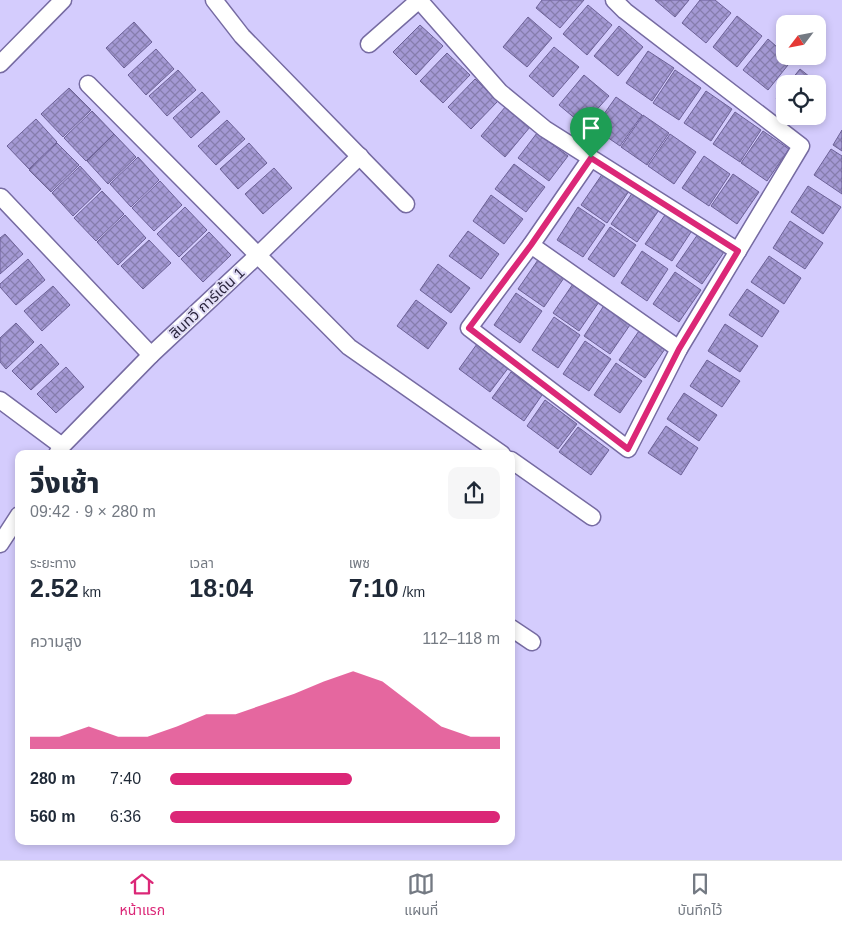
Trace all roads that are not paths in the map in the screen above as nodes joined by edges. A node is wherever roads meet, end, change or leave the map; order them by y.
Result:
1 (63, 0) edge
2 (214, 0) edge
3 (419, 0) edge
4 (614, 0) edge
5 (369, 44) dead end
6 (0, 64) edge
7 (88, 84) dead end
8 (360, 156) junction
9 (591, 158) junction
10 (1, 197) edge
11 (406, 204) dead end
12 (531, 245) junction
13 (738, 251) junction
14 (258, 255) junction
15 (679, 349) junction
16 (151, 355) junction
17 (0, 400) edge
18 (60, 450) edge
19 (495, 450) edge
20 (515, 464) edge
21 (592, 517) dead end
22 (15, 520) edge
23 (0, 544) edge
24 (515, 631) edge
25 (532, 642) dead end

1 - 6 street
2 - 8 street
3 - 5 street
3 - 9 street
4 - 13 street
7 - 14 street
8 - 11 street
8 - 14 street, สินทวี การ์เด้น 1
9 - 12 street
9 - 13 street
10 - 16 street
12 - 15 street
12 - 15 street
13 - 15 street
14 - 16 street, สินทวี การ์เด้น 1
14 - 19 street
16 - 18 street, สินทวี การ์เด้น 1
17 - 18 street
20 - 21 street
22 - 23 street
24 - 25 street

